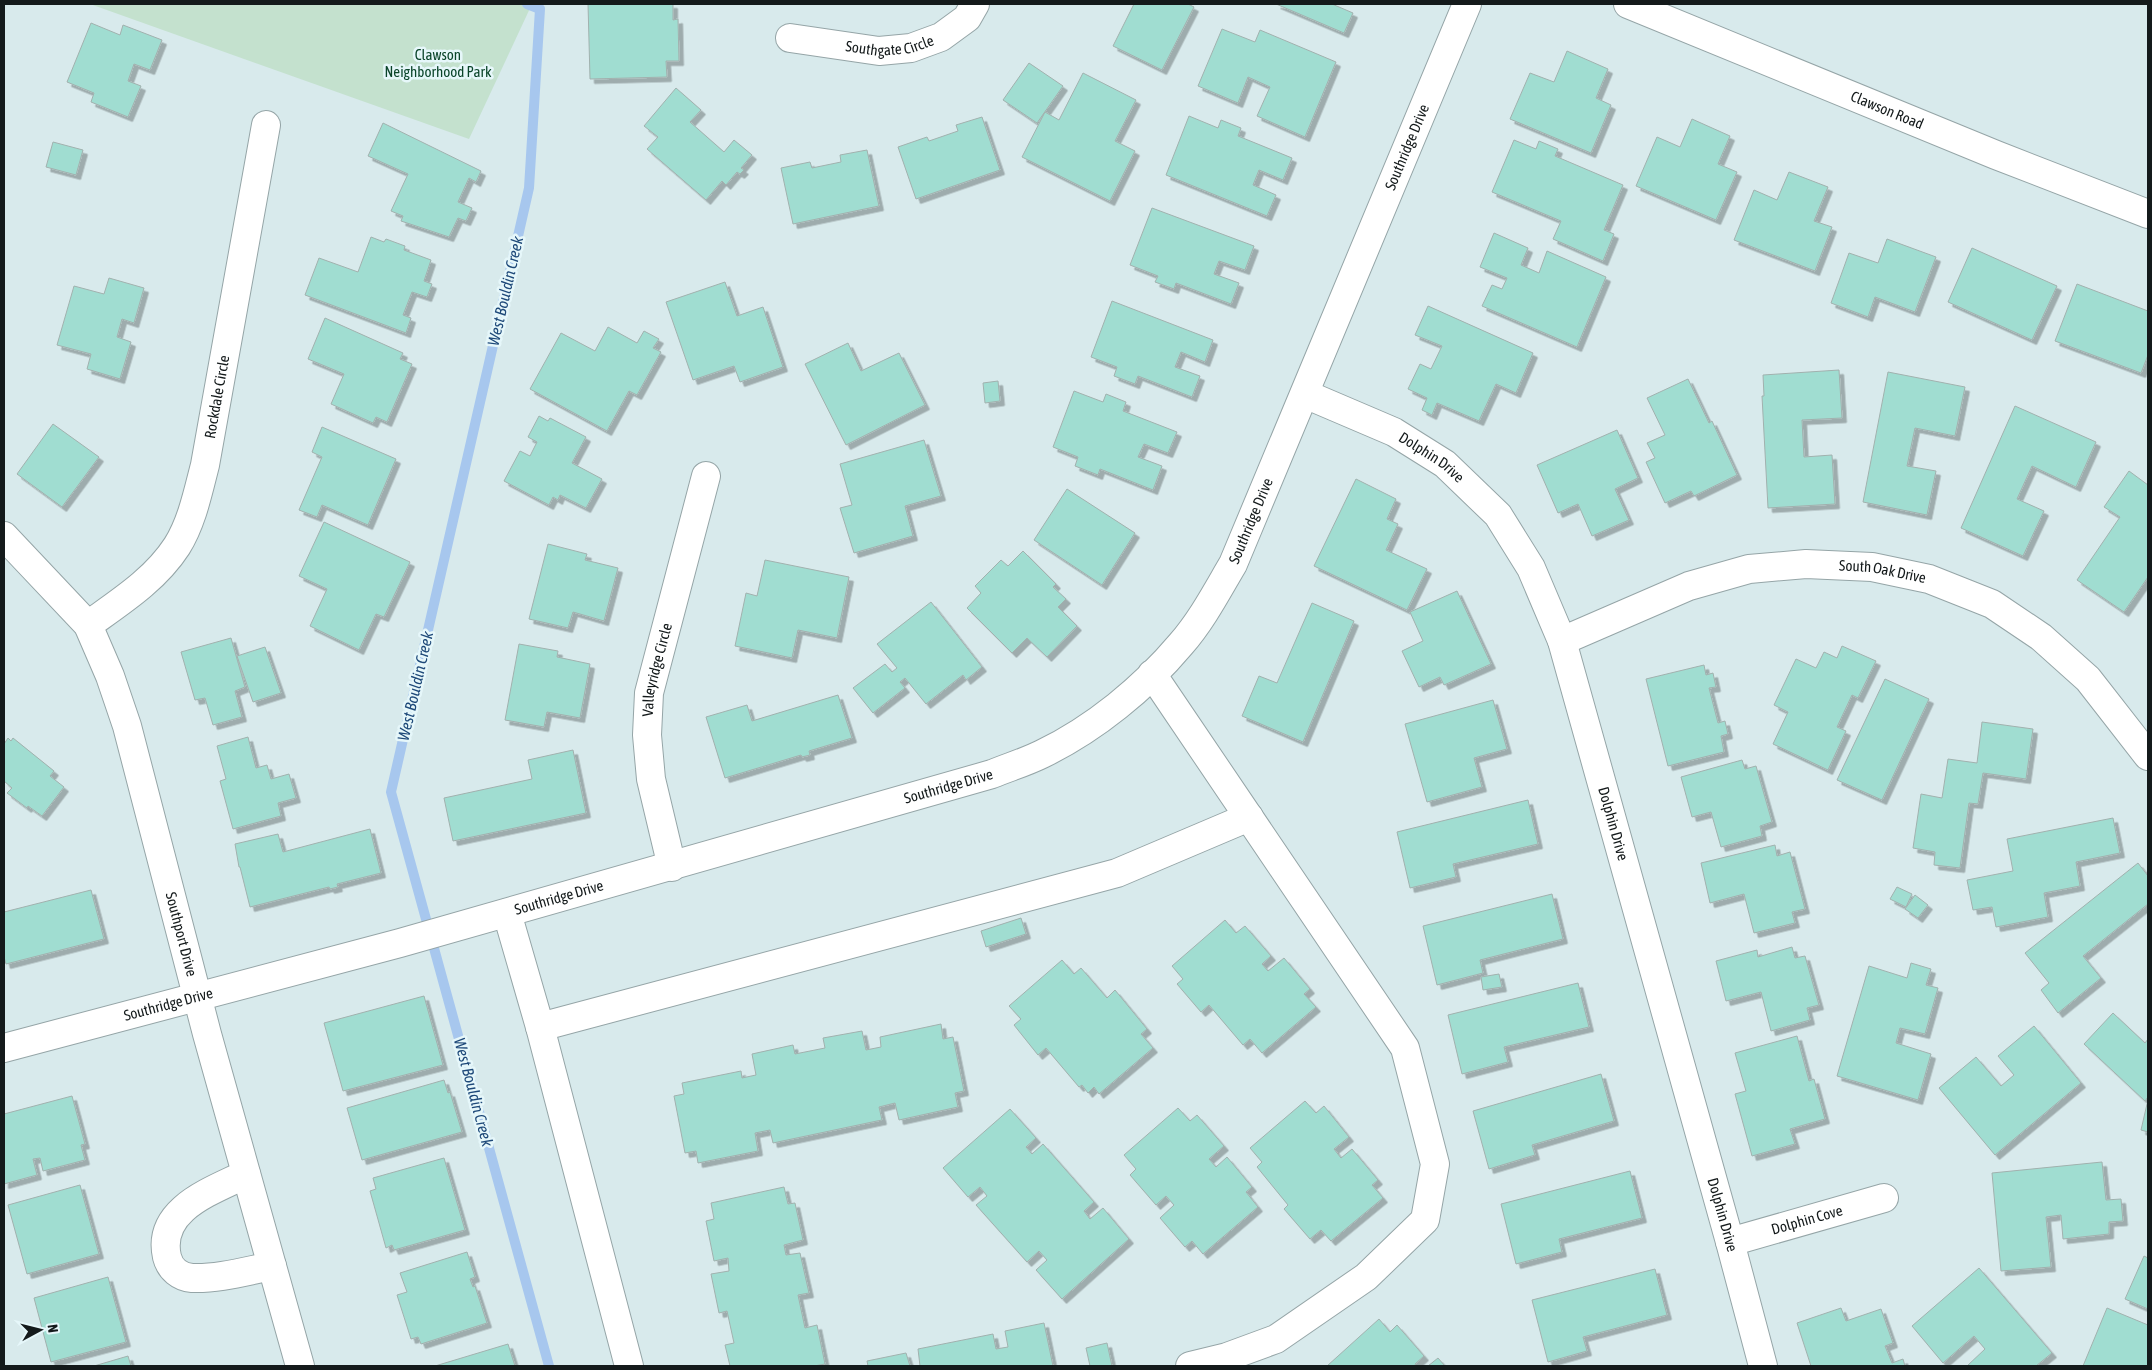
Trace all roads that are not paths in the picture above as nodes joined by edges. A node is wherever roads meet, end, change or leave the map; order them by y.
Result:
1 (975, 4) edge
2 (1467, 4) edge
3 (1628, 4) edge
4 (790, 38) dead end
5 (266, 125) dead end
6 (2148, 214) edge
7 (1304, 394) junction
8 (706, 476) dead end
9 (4, 536) edge
10 (88, 625) junction
11 (1562, 641) junction
12 (1152, 674) junction
13 (2148, 756) edge
14 (1249, 818) junction
15 (672, 867) junction
16 (507, 913) junction
17 (198, 998) junction
18 (540, 1027) junction
19 (4, 1048) edge
20 (246, 1174) junction
21 (1884, 1198) dead end
22 (1730, 1242) junction
23 (272, 1266) junction
24 (1228, 1362) edge
25 (300, 1366) edge
26 (629, 1366) edge
27 (1190, 1366) edge
28 (1763, 1366) edge

1 - 4 street, Southgate Circle
2 - 7 street, Southridge Drive
3 - 6 street, Clawson Road
5 - 10 street, Rockdale Circle
7 - 11 street, Dolphin Drive
7 - 12 street, Southridge Drive
8 - 15 street, Valleyridge Circle
9 - 10 street, Southport Drive
10 - 17 street, Southport Drive
11 - 13 street, South Oak Drive
11 - 22 street, Dolphin Drive
12 - 14 street
12 - 15 street, Southridge Drive
14 - 18 street
14 - 24 street
15 - 16 street, Southridge Drive
16 - 17 street, Southridge Drive
16 - 18 street
17 - 19 street, Southridge Drive
17 - 20 street, Southport Drive
18 - 26 street
20 - 23 street, Southport Drive
20 - 23 street
21 - 22 street, Dolphin Cove
22 - 28 street, Dolphin Drive
23 - 25 street, Southport Drive
24 - 27 street

